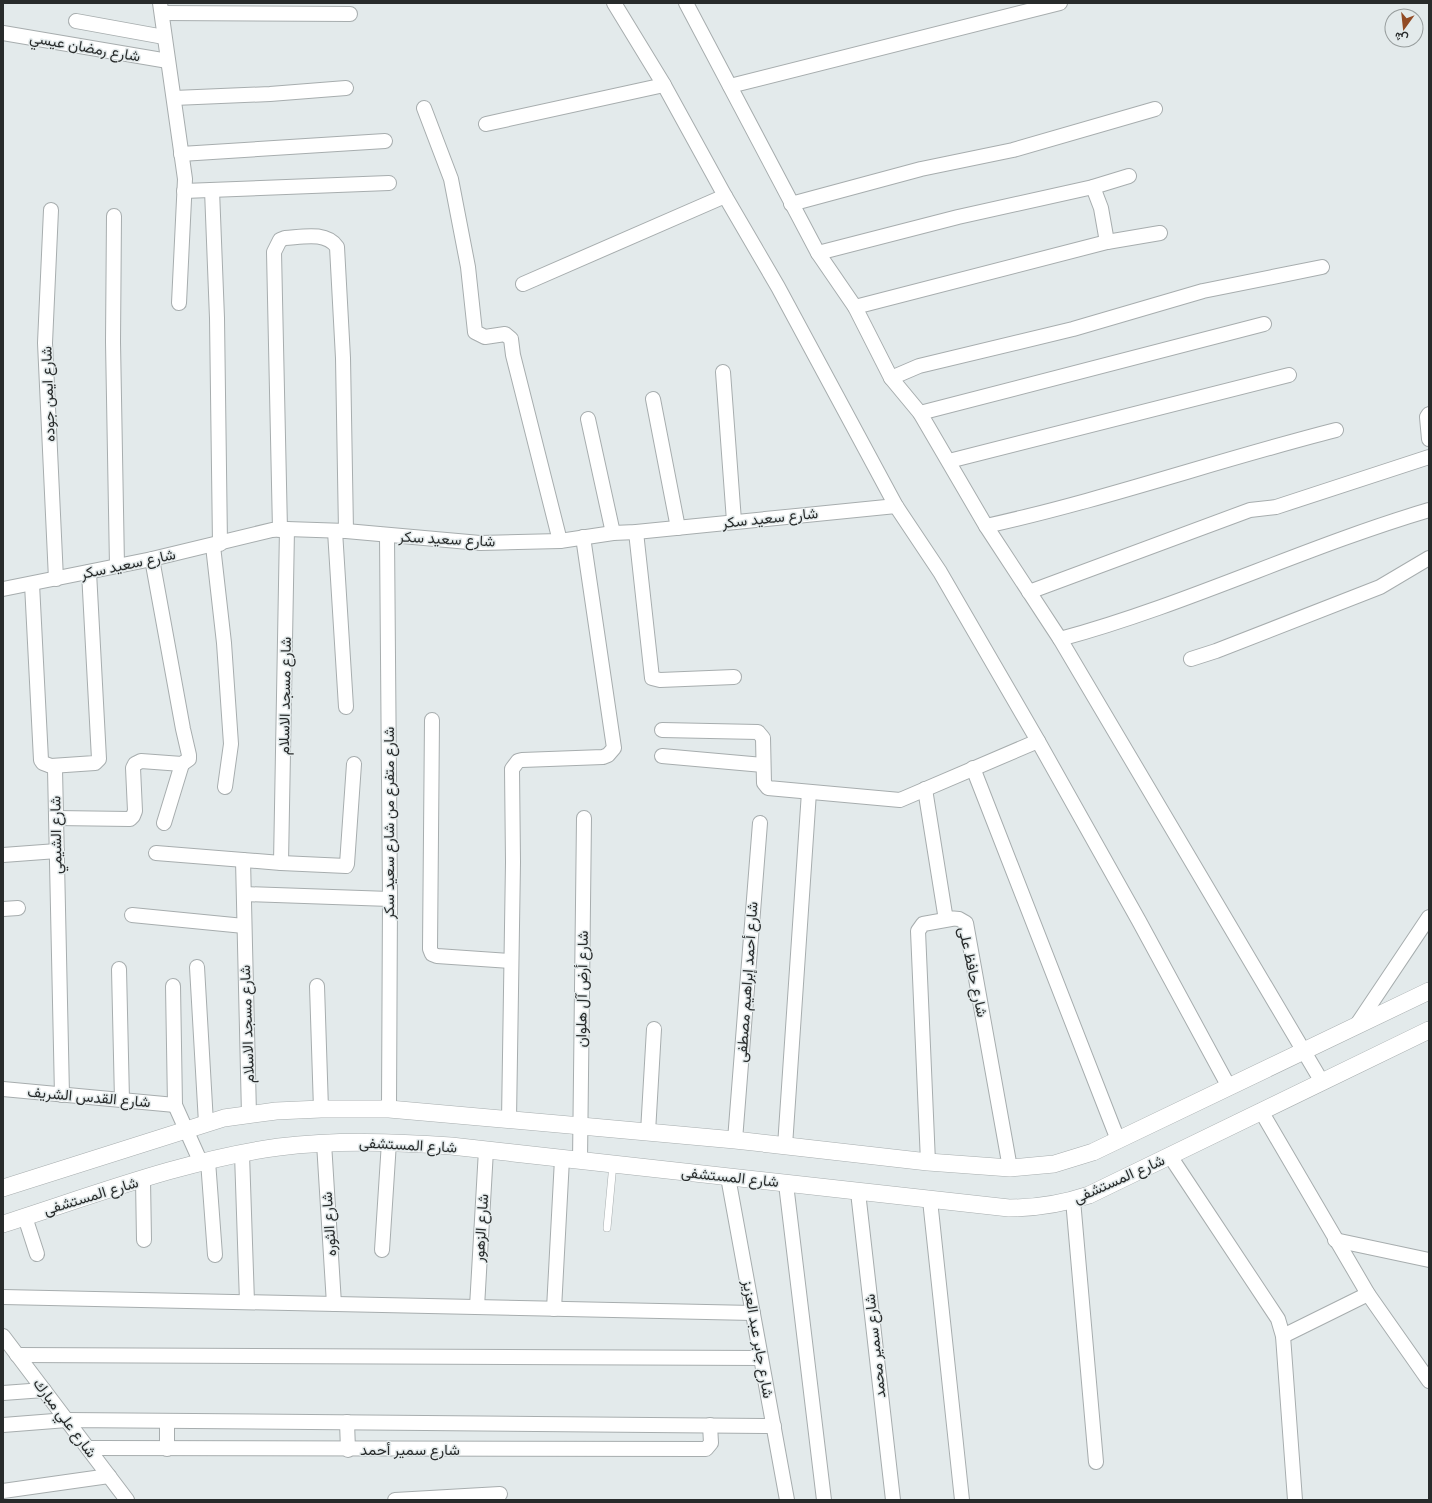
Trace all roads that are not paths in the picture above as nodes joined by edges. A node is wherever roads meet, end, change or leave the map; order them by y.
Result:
1 (614, 3) edge
2 (1060, 3) edge
3 (692, 4) edge
4 (161, 8) edge
5 (350, 14) dead end
6 (76, 21) dead end
7 (3, 33) edge
8 (164, 37) junction
9 (168, 61) junction
10 (664, 85) junction
11 (730, 86) junction
12 (346, 88) dead end
13 (174, 98) junction
14 (424, 108) dead end
15 (1155, 109) dead end
16 (486, 124) dead end
17 (384, 141) dead end
18 (181, 154) junction
19 (1129, 176) dead end
20 (389, 183) dead end
21 (1093, 187) junction
22 (212, 190) junction
23 (184, 191) junction
24 (725, 196) junction
25 (791, 204) junction
26 (51, 210) dead end
27 (114, 216) dead end
28 (1160, 233) dead end
29 (1107, 242) junction
30 (818, 253) junction
31 (1322, 267) dead end
32 (523, 284) dead end
33 (178, 303) dead end
34 (855, 308) junction
35 (1264, 324) dead end
36 (723, 372) dead end
37 (1289, 374) dead end
38 (892, 378) junction
39 (653, 399) dead end
40 (920, 413) junction
41 (1429, 414) edge
42 (588, 419) dead end
43 (1336, 430) dead end
44 (1429, 439) edge
45 (1429, 457) edge
46 (949, 460) junction
47 (896, 506) junction
48 (1429, 510) edge
49 (734, 521) junction
50 (986, 526) junction
51 (678, 528) junction
52 (283, 529) junction
53 (340, 531) junction
54 (636, 532) junction
55 (613, 533) junction
56 (387, 536) junction
57 (583, 537) junction
58 (560, 541) junction
59 (216, 545) junction
60 (1429, 558) edge
61 (152, 559) junction
62 (117, 566) junction
63 (89, 572) junction
64 (56, 579) junction
65 (32, 584) junction
66 (3, 590) edge
67 (1029, 592) junction
68 (1060, 639) junction
69 (1191, 659) dead end
70 (734, 677) dead end
71 (346, 707) dead end
72 (432, 720) dead end
73 (662, 730) dead end
74 (1038, 741) junction
75 (662, 756) dead end
76 (182, 764) junction
77 (354, 764) dead end
78 (763, 765) junction
79 (51, 766) junction
80 (973, 768) junction
81 (225, 787) dead end
82 (925, 789) junction
83 (809, 792) junction
84 (56, 818) junction
85 (584, 818) dead end
86 (164, 823) dead end
87 (760, 823) dead end
88 (57, 851) junction
89 (156, 854) dead end
90 (3, 855) edge
91 (243, 860) junction
92 (281, 863) junction
93 (244, 894) junction
94 (390, 899) junction
95 (18, 908) dead end
96 (3, 909) edge
97 (132, 915) dead end
98 (1429, 917) edge
99 (951, 919) junction
100 (244, 926) junction
101 (511, 961) junction
102 (197, 967) dead end
103 (119, 970) dead end
104 (173, 986) dead end
105 (317, 986) dead end
106 (1429, 991) edge
107 (1356, 1026) junction
108 (654, 1029) dead end
109 (1429, 1030) edge
110 (1304, 1051) junction
111 (1322, 1082) junction
112 (1229, 1087) junction
113 (3, 1089) edge
114 (62, 1095) junction
115 (122, 1100) junction
116 (175, 1105) junction
117 (321, 1109) junction
118 (389, 1109) junction
119 (1261, 1111) junction
120 (249, 1115) junction
121 (509, 1120) junction
122 (206, 1124) junction
123 (581, 1126) junction
124 (186, 1130) junction
125 (648, 1132) junction
126 (735, 1140) junction
127 (1118, 1140) junction
128 (390, 1142) junction
129 (324, 1143) junction
130 (785, 1146) junction
131 (486, 1150) junction
132 (242, 1154) junction
133 (1170, 1156) junction
134 (562, 1158) junction
135 (580, 1161) junction
136 (204, 1162) junction
137 (928, 1162) junction
138 (612, 1164) junction
139 (1010, 1168) junction
140 (728, 1177) junction
141 (143, 1180) junction
142 (786, 1184) junction
143 (3, 1188) edge
144 (858, 1192) junction
145 (930, 1200) junction
146 (1073, 1200) junction
147 (25, 1217) junction
148 (3, 1224) edge
149 (607, 1228) dead end
150 (144, 1240) dead end
151 (1335, 1240) junction
152 (382, 1250) dead end
153 (38, 1254) dead end
154 (215, 1255) dead end
155 (1429, 1260) edge
156 (1368, 1294) junction
157 (3, 1297) edge
158 (247, 1302) junction
159 (334, 1304) junction
160 (477, 1307) junction
161 (554, 1309) junction
162 (753, 1313) junction
163 (3, 1336) edge
164 (1283, 1336) junction
165 (12, 1352) edge
166 (761, 1358) junction
167 (1429, 1381) edge
168 (44, 1390) junction
169 (3, 1393) edge
170 (67, 1420) junction
171 (167, 1421) junction
172 (347, 1422) junction
173 (3, 1425) edge
174 (710, 1425) junction
175 (774, 1426) junction
176 (88, 1448) junction
177 (167, 1449) junction
178 (348, 1450) junction
179 (1096, 1462) dead end
180 (109, 1476) junction
181 (3, 1491) edge
182 (500, 1494) dead end
183 (127, 1500) edge
184 (395, 1500) edge
185 (787, 1500) edge
186 (824, 1500) edge
187 (893, 1500) edge
188 (962, 1500) edge
189 (1295, 1500) edge

1 - 10 street
2 - 11 street
3 - 11 street
4 - 5 street
4 - 8 street
6 - 8 street
7 - 9 street, شارع رمضان عيسي
8 - 9 street
9 - 13 street
10 - 16 street
10 - 24 street
11 - 25 street
12 - 13 street
13 - 18 street
14 - 58 street
15 - 25 street
17 - 18 street
18 - 23 street
19 - 21 street
20 - 22 street
21 - 29 street
21 - 30 street
22 - 23 street
22 - 59 street
23 - 33 street
24 - 32 street
24 - 47 street
25 - 30 street
26 - 64 street, شارع ايمن جوده
27 - 62 street
28 - 29 street
29 - 34 street
30 - 34 street
31 - 38 street
34 - 38 street
35 - 40 street
36 - 49 street
37 - 46 street
38 - 40 street
39 - 51 street
40 - 46 street
41 - 44 street
42 - 55 street
43 - 50 street
45 - 67 street
46 - 50 street
47 - 49 street, شارع سعيد سكر
47 - 74 street
48 - 68 street
49 - 51 street, شارع سعيد سكر
50 - 67 street
51 - 54 street, شارع سعيد سكر
52 - 53 street, شارع سعيد سكر
52 - 53 street, شارع مسجد الاسلام
52 - 59 street, شارع سعيد سكر
52 - 92 street, شارع مسجد الاسلام
53 - 56 street, شارع سعيد سكر
53 - 71 street
54 - 55 street, شارع سعيد سكر
54 - 70 street
55 - 57 street, شارع سعيد سكر
56 - 58 street, شارع سعيد سكر
56 - 94 street, شارع متفرع من شارع سعيد سكر
57 - 58 street, شارع سعيد سكر
57 - 101 street
59 - 61 street, شارع سعيد سكر
59 - 81 street
60 - 69 street
61 - 62 street, شارع سعيد سكر
61 - 76 street
62 - 63 street, شارع سعيد سكر
63 - 64 street, شارع سعيد سكر
63 - 79 street
64 - 65 street, شارع سعيد سكر
65 - 66 street, شارع سعيد سكر
65 - 79 street, شارع الشيمي
67 - 68 street
68 - 110 street
72 - 101 street
73 - 78 street
74 - 80 street
74 - 112 street
75 - 78 street
76 - 84 street
76 - 86 street
77 - 92 street
78 - 83 street
79 - 84 street, شارع الشيمي
80 - 82 street
80 - 127 street
82 - 83 street
82 - 99 street, شارع حافظ على
83 - 130 street
84 - 88 street, شارع الشيمي
85 - 123 street, شارع أرض آل هلوان
87 - 126 street, شارع أحمد إبراهيم مصطفى
88 - 90 street
88 - 114 street, شارع الشيمي
89 - 91 street
91 - 92 street
91 - 93 street, شارع مسجد الاسلام
93 - 94 street
93 - 100 street, شارع مسجد الاسلام
94 - 118 street, شارع متفرع من شارع سعيد سكر
95 - 96 street
97 - 100 street
98 - 107 street
99 - 137 street
99 - 139 street, شارع حافظ على
100 - 120 street, شارع مسجد الاسلام
101 - 121 street
102 - 122 street
103 - 115 street
104 - 116 street
105 - 117 street
106 - 107 street
107 - 110 street
108 - 125 street
109 - 111 street, شارع المستشفى
110 - 111 street
110 - 112 street
111 - 119 street, شارع المستشفى
112 - 127 street
113 - 114 street, شارع القدس الشريف
114 - 115 street, شارع القدس الشريف
115 - 116 street, شارع القدس الشريف
116 - 124 street
117 - 118 street
117 - 120 street
118 - 121 street
119 - 133 street, شارع المستشفى
119 - 151 street
120 - 122 street
121 - 123 street
122 - 124 street
123 - 125 street
123 - 135 street, شارع أرض آل هلوان
124 - 136 street
124 - 143 street
125 - 126 street
126 - 130 street
127 - 139 street
128 - 129 street, شارع المستشفى
128 - 131 street, شارع المستشفى
128 - 152 street
129 - 132 street, شارع المستشفى
129 - 159 street, شارع الثوره
130 - 137 street
131 - 134 street, شارع المستشفى
131 - 160 street, شارع الزهور
132 - 136 street, شارع المستشفى
132 - 158 street
133 - 146 street, شارع المستشفى
133 - 164 street
134 - 135 street, شارع المستشفى
134 - 161 street
135 - 138 street, شارع المستشفى
136 - 141 street, شارع المستشفى
136 - 154 street
137 - 139 street
138 - 140 street, شارع المستشفى
138 - 149 lane
140 - 142 street, شارع المستشفى
140 - 162 street, شارع جابر عبد العزيز
141 - 147 street, شارع المستشفى
141 - 150 street
142 - 144 street, شارع المستشفى
142 - 186 street
144 - 145 street, شارع المستشفى
144 - 187 street, شارع سمير محمد
145 - 146 street, شارع المستشفى
145 - 188 street
146 - 179 street
147 - 148 street, شارع المستشفى
147 - 153 street
151 - 155 street
151 - 156 street
156 - 164 street
156 - 167 street
157 - 158 street
158 - 159 street
159 - 160 street
160 - 161 street
161 - 162 street
162 - 166 street, شارع جابر عبد العزيز
163 - 165 street, شارع علي مبارك
164 - 189 street
165 - 166 street
165 - 168 street, شارع علي مبارك
166 - 175 street, شارع جابر عبد العزيز
168 - 169 street
168 - 170 street, شارع علي مبارك
170 - 171 street
170 - 173 street
170 - 176 street, شارع علي مبارك
171 - 172 street
171 - 177 street
172 - 174 street
172 - 178 street
174 - 175 street
174 - 178 street, شارع سمير أحمد
175 - 185 street, شارع جابر عبد العزيز
176 - 177 street, شارع سمير أحمد
176 - 180 street, شارع علي مبارك
177 - 178 street, شارع سمير أحمد
180 - 181 street
180 - 183 street, شارع علي مبارك
182 - 184 street

